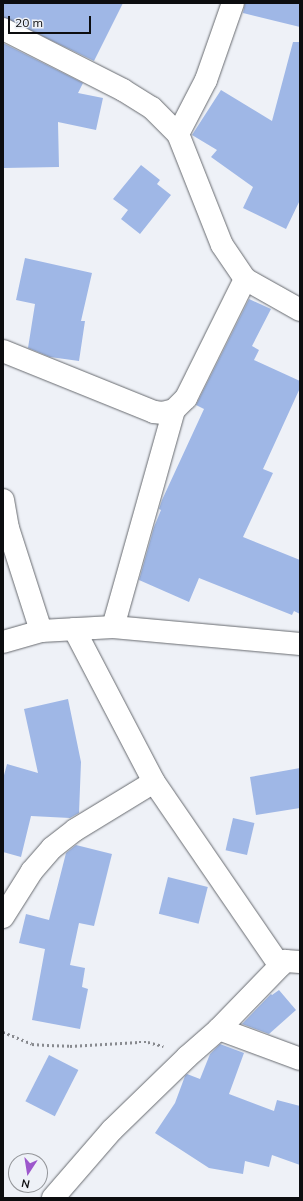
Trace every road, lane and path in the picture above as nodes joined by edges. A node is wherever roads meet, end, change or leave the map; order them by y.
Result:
1 (233, 3) edge
2 (3, 29) edge
3 (178, 134) junction
4 (245, 279) junction
5 (300, 310) edge
6 (3, 351) edge
7 (174, 410) junction
8 (3, 500) edge
9 (113, 627) junction
10 (74, 629) junction
11 (41, 631) junction
12 (3, 642) edge
13 (300, 644) edge
14 (154, 782) junction
15 (3, 917) edge
16 (290, 964) edge
17 (219, 1029) junction
18 (3, 1032) edge
19 (187, 1057) junction
20 (300, 1059) edge
21 (53, 1198) edge

1 - 3 street
2 - 3 street
3 - 4 street
4 - 5 street
4 - 7 street
6 - 7 street
7 - 9 street
8 - 11 street
9 - 10 street
9 - 13 street
10 - 11 street
10 - 14 street
11 - 12 street
14 - 15 street
14 - 16 street
16 - 17 street
17 - 19 street
17 - 20 street
18 - 19 path
19 - 21 street

